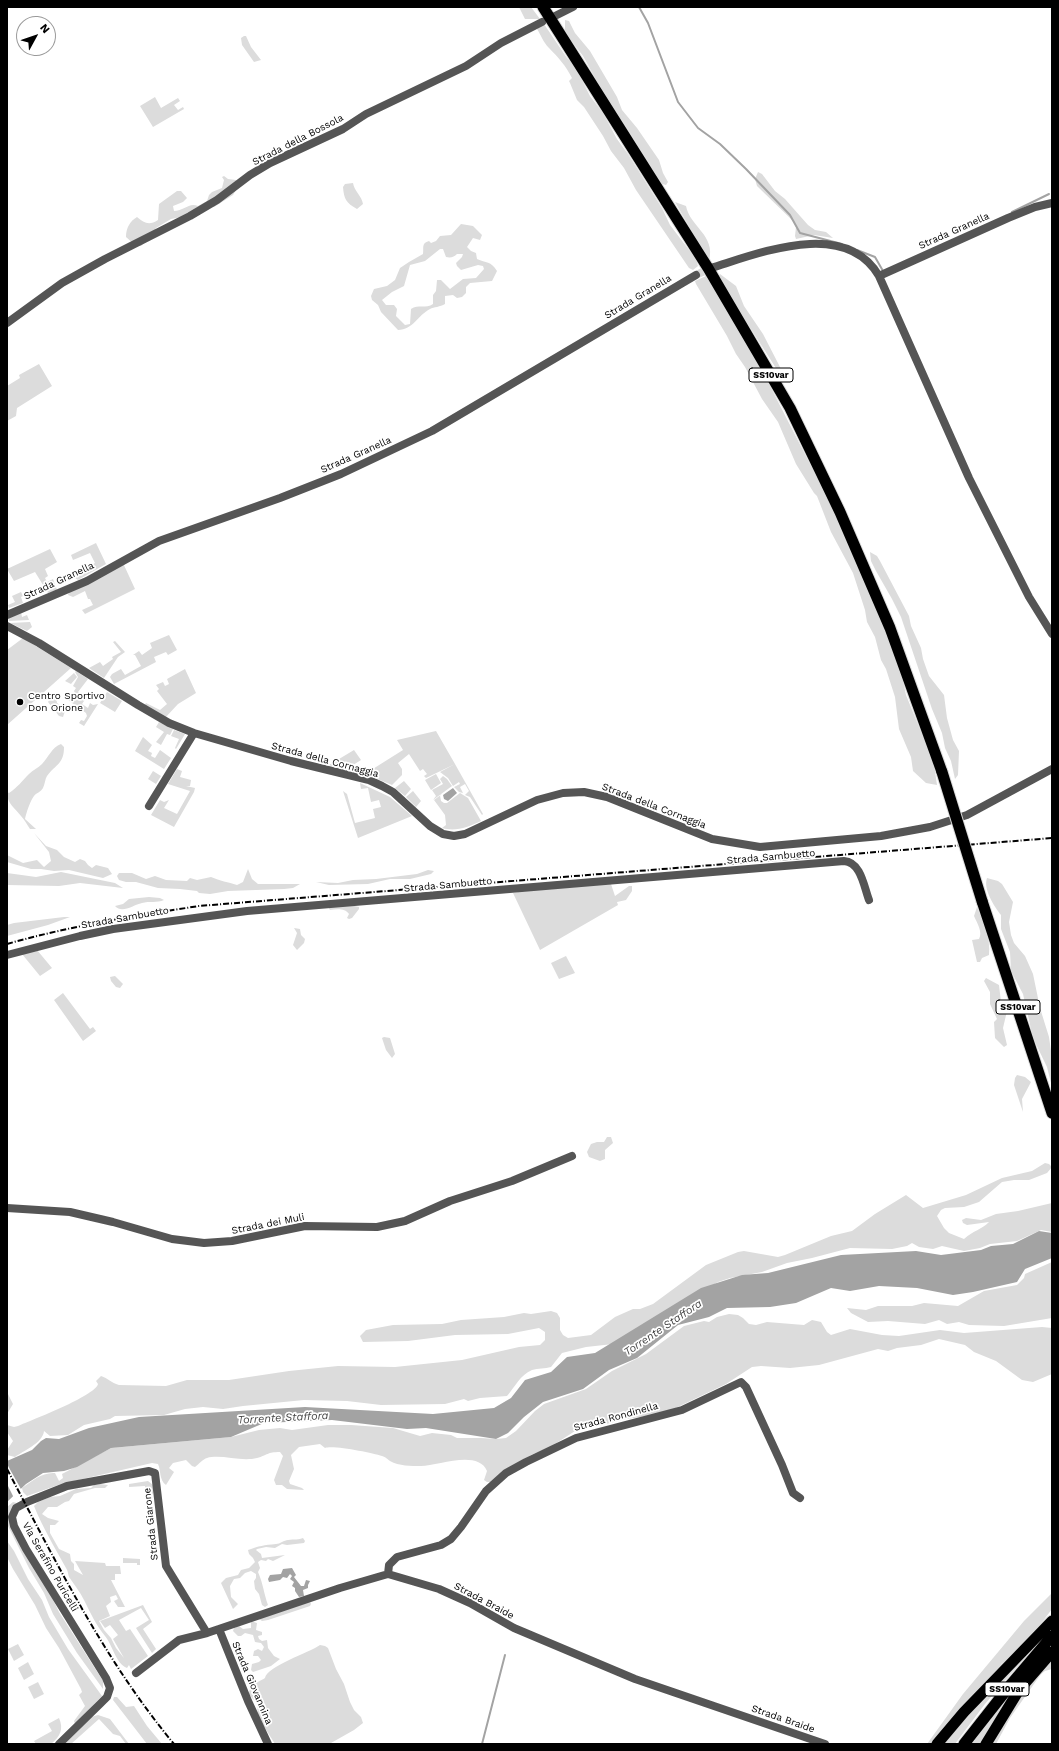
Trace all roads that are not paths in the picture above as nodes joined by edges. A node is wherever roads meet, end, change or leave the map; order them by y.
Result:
1 (544, 7) edge
2 (573, 7) edge
3 (553, 17) dead end
4 (542, 22) dead end
5 (1052, 203) edge
6 (711, 268) tunnel mouth
7 (696, 275) tunnel mouth
8 (879, 276) junction
9 (7, 323) edge
10 (7, 615) edge
11 (7, 626) edge
12 (1052, 634) edge
13 (194, 733) junction
14 (1052, 769) edge
15 (149, 806) dead end
16 (869, 900) dead end
17 (7, 955) edge
18 (1052, 1113) edge
19 (572, 1156) dead end
20 (7, 1208) edge
21 (155, 1473) joint
22 (800, 1498) dead end
23 (388, 1574) junction
24 (1052, 1621) edge
25 (219, 1629) junction
26 (207, 1633) junction
27 (1052, 1636) edge
28 (1052, 1652) edge
29 (136, 1672) dead end
30 (59, 1744) edge
31 (268, 1744) edge
32 (825, 1744) edge
33 (937, 1744) edge
34 (964, 1744) edge
35 (986, 1744) edge

1 - 18 highway, SS10var, bridge
2 - 3 street
4 - 9 street, Strada della Bossola
5 - 8 street, Strada Granella
6 - 8 street
7 - 10 street, Strada Granella
8 - 12 street
11 - 13 street, Strada della Cornaggia
13 - 14 street, Strada della Cornaggia
13 - 15 street
16 - 17 street, Strada Sambuetto
19 - 20 street, Strada dei Muli
21 - 26 street, Strada Giarone
21 - 30 street, Via Serafino Puricelli
22 - 23 street, Strada Rondinella
23 - 25 street
23 - 32 street, Strada Braide
24 - 33 highway
25 - 26 street
25 - 31 street, Strada Giovannina
26 - 29 street
27 - 34 highway, SS10var
28 - 35 highway

